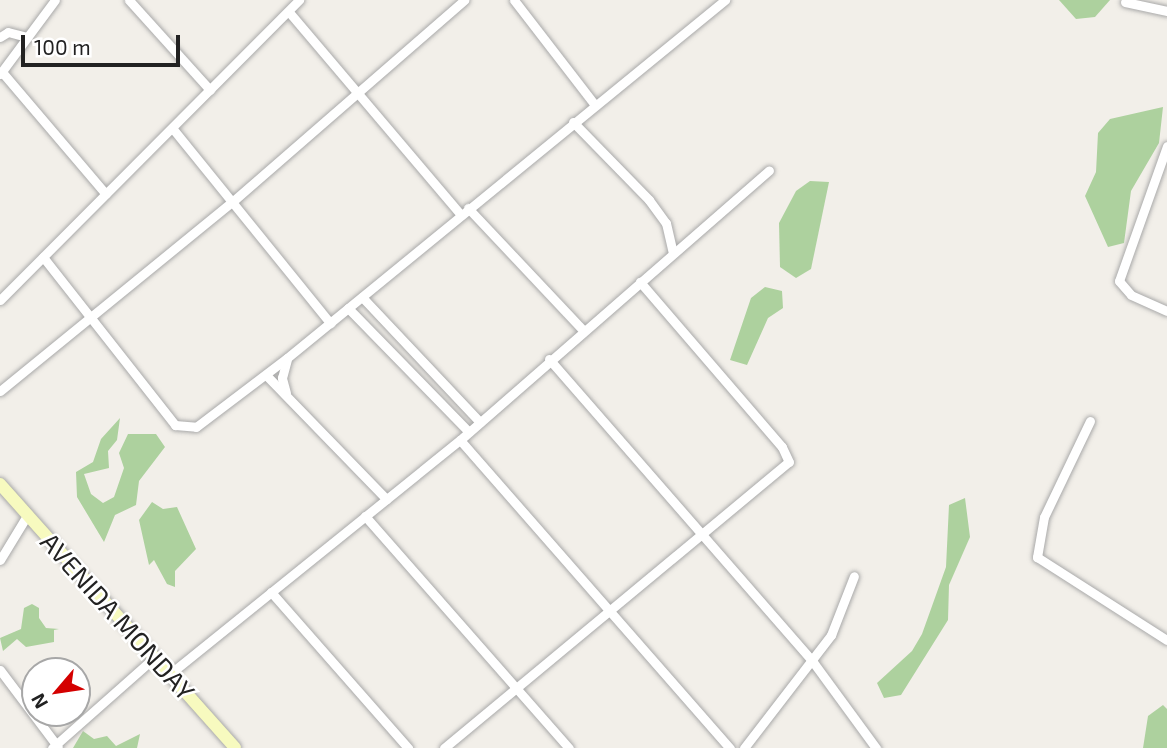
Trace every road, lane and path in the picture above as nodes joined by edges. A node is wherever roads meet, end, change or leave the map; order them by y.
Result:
1 (55, 0) edge
2 (129, 0) edge
3 (299, 0) edge
4 (464, 0) edge
5 (514, 0) edge
6 (725, 0) edge
7 (1125, 2) edge
8 (1167, 11) edge
9 (289, 12) junction
10 (0, 37) edge
11 (27, 37) junction
12 (1, 73) edge
13 (210, 90) junction
14 (360, 92) junction
15 (594, 104) junction
16 (573, 122) junction
17 (173, 129) junction
18 (1167, 146) edge
19 (769, 170) dead end
20 (1163, 171) edge
21 (106, 194) junction
22 (232, 202) junction
23 (464, 211) junction
24 (673, 253) junction
25 (43, 257) junction
26 (640, 282) junction
27 (362, 298) junction
28 (0, 300) edge
29 (348, 308) junction
30 (1167, 311) edge
31 (90, 319) junction
32 (330, 323) junction
33 (583, 330) junction
34 (288, 358) junction
35 (550, 359) junction
36 (267, 375) junction
37 (0, 391) edge
38 (290, 399) junction
39 (1090, 421) dead end
40 (480, 422) junction
41 (469, 432) junction
42 (460, 440) junction
43 (0, 484) edge
44 (386, 499) junction
45 (28, 514) junction
46 (365, 516) junction
47 (701, 539) junction
48 (0, 560) edge
49 (854, 576) dead end
50 (271, 592) junction
51 (610, 611) junction
52 (1167, 640) edge
53 (156, 656) junction
54 (813, 662) junction
55 (0, 670) edge
56 (171, 673) junction
57 (514, 689) junction
58 (56, 747) edge
59 (236, 748) edge
60 (408, 748) edge
61 (444, 748) edge
62 (569, 748) edge
63 (730, 748) edge
64 (744, 748) edge
65 (876, 748) edge

1 - 11 street
2 - 13 street
3 - 9 street
4 - 14 street
5 - 15 street
6 - 15 street
7 - 8 street
9 - 13 street
9 - 14 street
10 - 11 street
11 - 12 street
12 - 21 street
13 - 17 street
14 - 22 street
14 - 23 street
15 - 16 street
16 - 23 street
16 - 24 street
17 - 21 street
17 - 22 street
18 - 20 street
19 - 24 street
20 - 30 street
21 - 25 street
22 - 31 street
22 - 32 street
23 - 27 street
23 - 33 street
24 - 26 street
25 - 28 street
25 - 31 street
26 - 33 street
26 - 47 street
27 - 29 street
27 - 40 street
29 - 32 street
29 - 41 street
31 - 36 street
31 - 37 street
32 - 34 street
33 - 35 street
34 - 36 street
34 - 38 street
35 - 40 street
35 - 47 street
36 - 38 street
38 - 44 street
39 - 52 street
40 - 41 street
41 - 42 street
42 - 44 street
42 - 51 street
43 - 45 main road, AVENIDA MONDAY
44 - 46 street
45 - 48 street
45 - 53 main road, AVENIDA MONDAY
46 - 50 street
46 - 57 street
47 - 51 street
47 - 54 street
49 - 54 street
50 - 56 street
50 - 60 street
51 - 57 street
51 - 63 street
53 - 56 main road, AVENIDA MONDAY
53 - 58 street
54 - 64 street
54 - 65 street
55 - 58 street
56 - 59 main road, AVENIDA MONDAY
57 - 61 street
57 - 62 street

